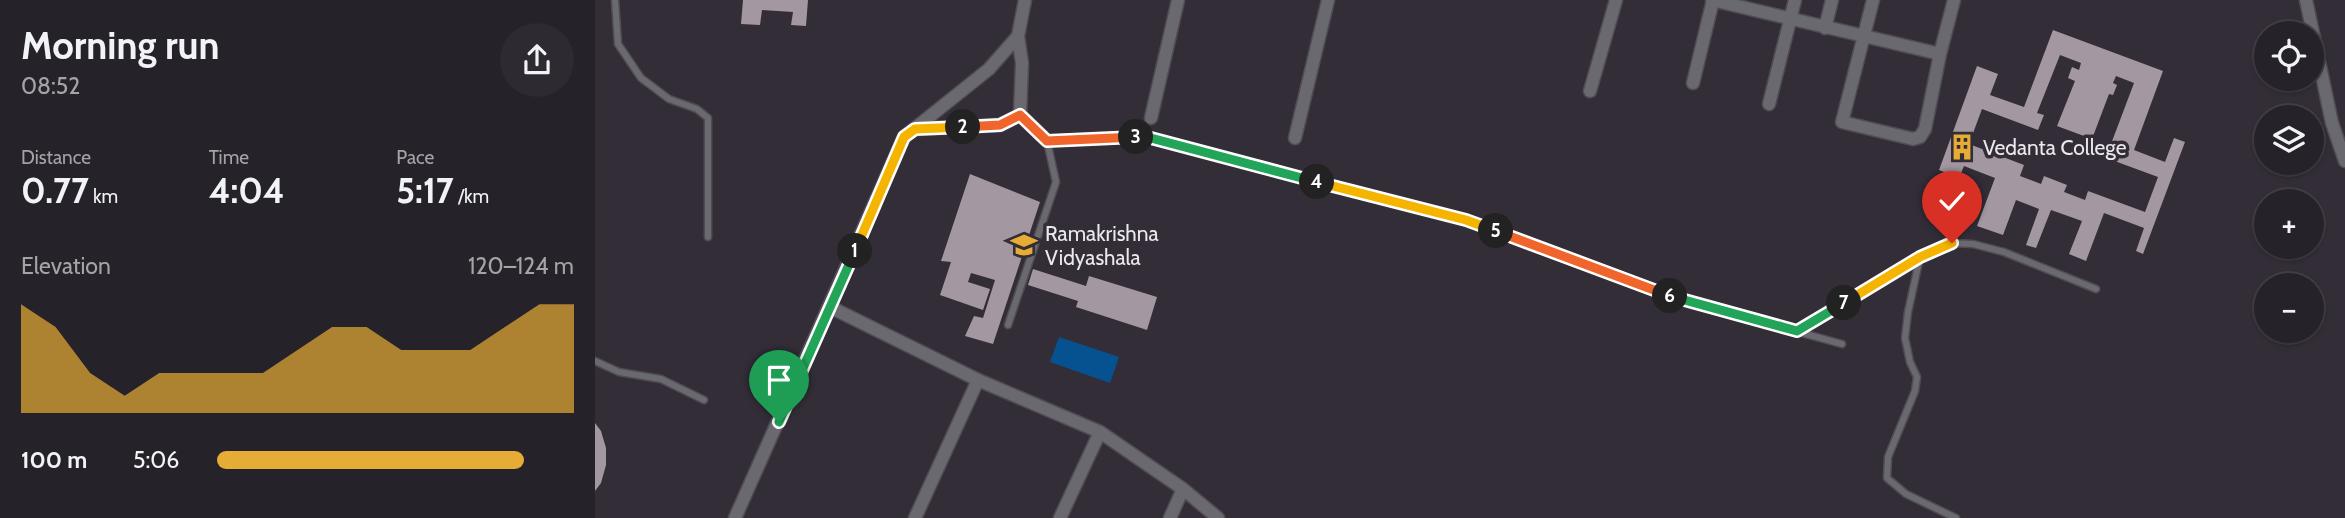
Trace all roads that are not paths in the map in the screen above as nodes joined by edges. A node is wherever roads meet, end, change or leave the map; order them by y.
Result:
1 (615, 0) edge
2 (1025, 0) edge
3 (1178, 0) edge
4 (1328, 0) edge
5 (1616, 0) edge
6 (1712, 0) edge
7 (1795, 0) edge
8 (1832, 0) edge
9 (1873, 0) edge
10 (1954, 0) edge
11 (2306, 0) edge
12 (1791, 20) junction
13 (1825, 28) junction
14 (1018, 36) junction
15 (1864, 37) junction
16 (1940, 54) junction
17 (1693, 83) dead end
18 (1590, 91) dead end
19 (1769, 104) dead end
20 (1020, 115) junction
21 (1151, 118) dead end
22 (915, 129) junction
23 (1044, 138) junction
24 (1295, 138) dead end
25 (2345, 161) edge
26 (708, 237) dead end
27 (1920, 257) junction
28 (2096, 289) dead end
29 (830, 307) junction
30 (1008, 325) dead end
31 (1797, 331) junction
32 (1842, 344) dead end
33 (595, 361) edge
34 (978, 380) junction
35 (704, 400) dead end
36 (1100, 432) junction
37 (1184, 489) junction
38 (735, 518) edge
39 (915, 518) edge
40 (1060, 518) edge
41 (1170, 518) edge
42 (1218, 518) edge
43 (1956, 518) edge

1 - 26 lane
2 - 14 street
3 - 21 street
4 - 24 street
5 - 18 street
6 - 12 street
6 - 17 street
7 - 12 street
8 - 13 street
9 - 15 street
10 - 16 street
11 - 25 street
12 - 13 street
12 - 19 street
13 - 15 street
14 - 20 street
14 - 22 street
15 - 16 street
15 - 16 street
20 - 22 street
20 - 23 street
22 - 29 street
23 - 30 lane
23 - 31 lane
27 - 28 lane
27 - 31 lane
27 - 43 lane
29 - 34 street
29 - 38 street
31 - 32 lane
33 - 35 lane
34 - 36 street
34 - 39 street
36 - 37 street
36 - 40 street
37 - 41 street
37 - 42 street

